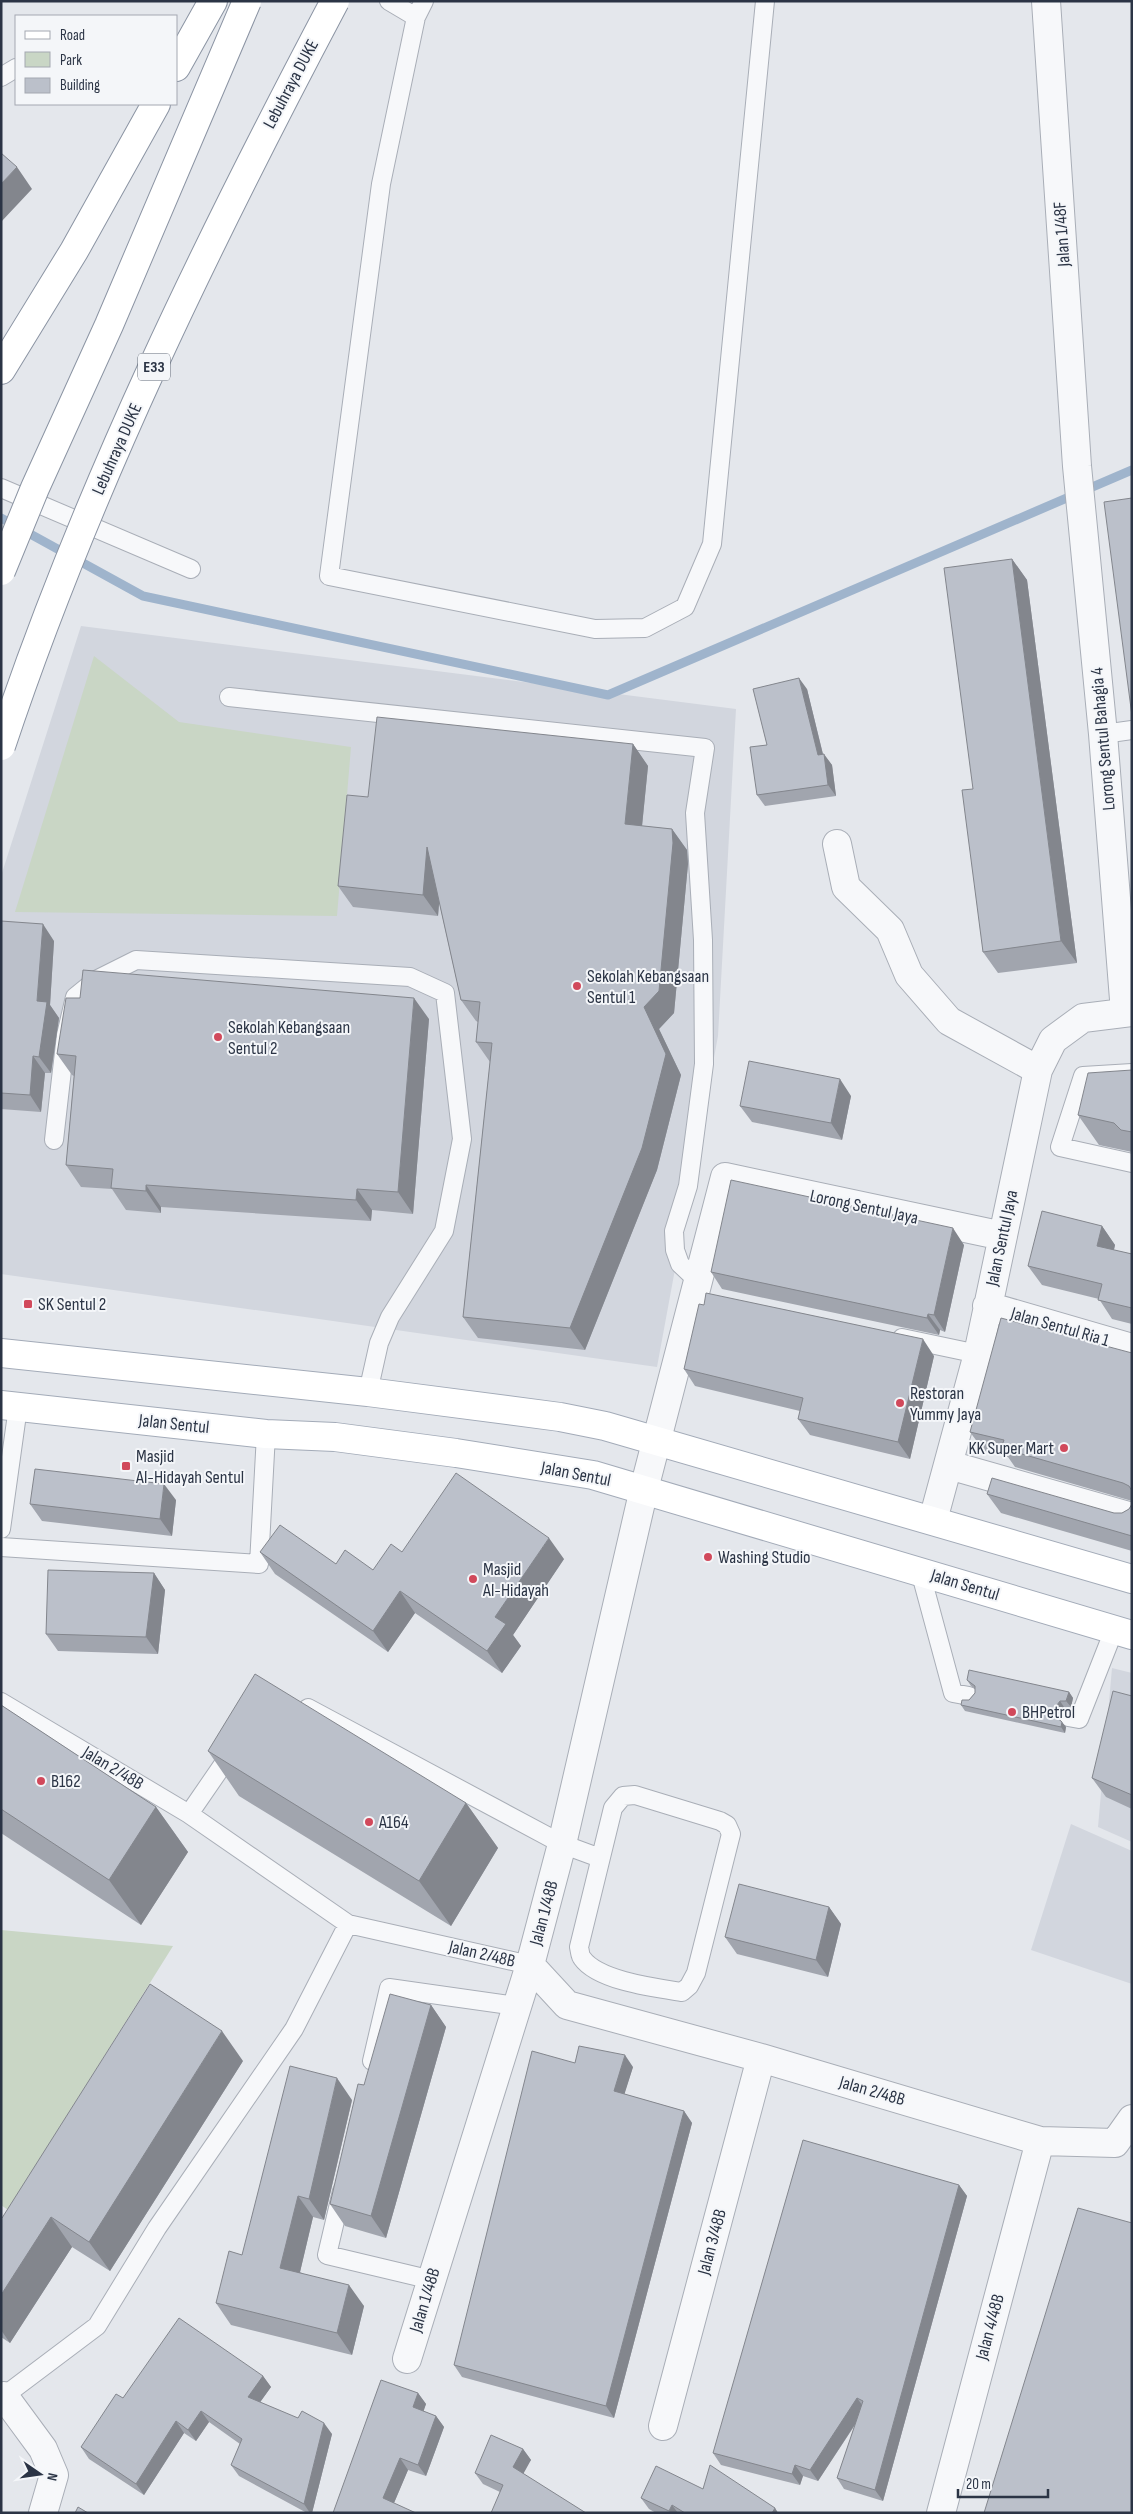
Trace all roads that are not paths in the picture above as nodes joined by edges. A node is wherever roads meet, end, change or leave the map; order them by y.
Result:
1 (213, 1) edge
2 (247, 1) edge
3 (335, 1) edge
4 (389, 1) edge
5 (424, 1) edge
6 (765, 1) edge
7 (1046, 1) edge
8 (416, 17) junction
9 (178, 64) edge
10 (15, 69) edge
11 (1, 77) edge
12 (155, 105) edge
13 (1, 370) edge
14 (1077, 466) joint
15 (1, 488) edge
16 (191, 569) dead end
17 (1, 571) edge
18 (229, 697) dead end
19 (1132, 730) edge
20 (1103, 734) junction
21 (1, 746) edge
22 (837, 844) dead end
23 (1129, 1012) edge
24 (1038, 1070) junction
25 (1132, 1073) edge
26 (54, 1140) dead end
27 (1132, 1163) edge
28 (725, 1177) joint
29 (1003, 1236) junction
30 (702, 1291) junction
31 (988, 1306) junction
32 (890, 1335) edge
33 (1132, 1348) edge
34 (1, 1352) edge
35 (978, 1354) junction
36 (368, 1392) junction
37 (10, 1406) edge
38 (266, 1434) junction
39 (656, 1440) junction
40 (949, 1465) junction
41 (644, 1489) junction
42 (1132, 1517) edge
43 (933, 1520) junction
44 (1, 1529) edge
45 (1, 1547) edge
46 (920, 1571) junction
47 (1132, 1578) edge
48 (1123, 1632) edge
49 (969, 1696) dead end
50 (292, 1699) edge
51 (1, 1702) edge
52 (1068, 1717) dead end
53 (242, 1736) edge
54 (189, 1814) junction
55 (562, 1844) junction
56 (600, 1858) junction
57 (348, 1924) junction
58 (530, 1965) junction
59 (516, 2006) junction
60 (761, 2058) junction
61 (369, 2074) edge
62 (1132, 2118) edge
63 (1040, 2141) junction
64 (1123, 2148) edge
65 (345, 2178) edge
66 (432, 2280) junction
67 (407, 2359) dead end
68 (3, 2395) edge
69 (663, 2426) dead end
70 (43, 2513) edge
71 (941, 2513) edge

1 - 9 main road
2 - 17 main road, bridge
3 - 21 main road, Lebuhraya DUKE / E33, bridge
4 - 8 lane
5 - 8 lane
6 - 8 lane
7 - 14 street, Jalan 1/48F
10 - 11 lane
12 - 13 main road
14 - 20 street, Lorong Sentul Bahagia 4
15 - 16 lane
18 - 30 lane
19 - 20 lane
20 - 23 street, Lorong Sentul Bahagia 4
22 - 24 street
23 - 24 street, Jalan Sentul Jaya
24 - 29 street, Jalan Sentul Jaya
25 - 27 lane
26 - 36 lane
28 - 29 street, Lorong Sentul Jaya
28 - 30 street, Jalan 1/48B
29 - 31 street, Jalan Sentul Jaya
30 - 39 street, Jalan 1/48B
31 - 33 street, Jalan Sentul Ria 1
31 - 35 street, Jalan Sentul Jaya
32 - 35 lane
34 - 36 main road
35 - 40 street, Jalan Sentul Jaya
36 - 39 main road
37 - 38 main road, Jalan Sentul
37 - 44 lane
38 - 41 main road, Jalan Sentul
38 - 45 lane
39 - 41 street, Jalan 1/48B
39 - 43 main road
40 - 42 street
40 - 43 street, Jalan Sentul Jaya
41 - 46 main road, Jalan Sentul
41 - 55 street, Jalan 1/48B
43 - 47 main road
46 - 48 main road, Jalan Sentul
46 - 49 lane
48 - 52 lane
50 - 55 lane
51 - 54 lane, Jalan 2/48B
53 - 54 lane
54 - 57 lane, Jalan 2/48B
55 - 56 lane
55 - 58 street, Jalan 1/48B
56 - 56 lane
57 - 58 lane, Jalan 2/48B
57 - 68 lane
58 - 59 street, Jalan 1/48B
58 - 60 street, Jalan 2/48B
59 - 61 lane
59 - 66 street, Jalan 1/48B
60 - 63 street, Jalan 2/48B
60 - 69 street, Jalan 3/48B
62 - 64 street, Jalan 2/48B
63 - 64 street, Jalan 2/48B
63 - 71 street, Jalan 4/48B
65 - 66 lane
66 - 67 street, Jalan 1/48B
68 - 70 street

